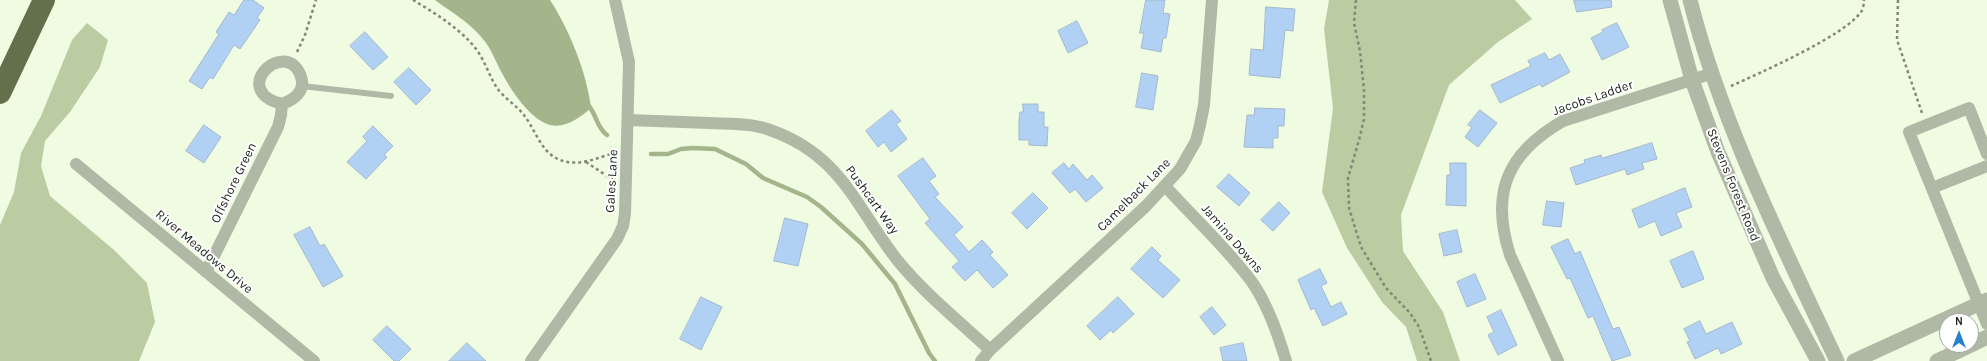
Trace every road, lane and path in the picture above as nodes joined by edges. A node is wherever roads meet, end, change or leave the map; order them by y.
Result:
1 (44, 0) edge
2 (316, 0) edge
3 (413, 0) edge
4 (614, 0) edge
5 (1212, 0) edge
6 (1356, 0) edge
7 (1670, 0) edge
8 (1690, 0) edge
9 (1864, 0) edge
10 (1898, 0) edge
11 (24, 41) junction
12 (293, 66) junction
13 (1713, 73) junction
14 (1692, 80) junction
15 (302, 86) junction
16 (1719, 91) junction
17 (0, 93) edge
18 (391, 96) dead end
19 (0, 99) edge
20 (282, 104) junction
21 (628, 120) junction
22 (1927, 125) junction
23 (628, 148) junction
24 (1987, 154) edge
25 (586, 162) junction
26 (76, 164) dead end
27 (1987, 166) edge
28 (627, 182) junction
29 (1165, 186) junction
30 (1932, 188) junction
31 (206, 272) junction
32 (1983, 302) edge
33 (1987, 324) edge
34 (990, 350) junction
35 (1954, 353) edge
36 (314, 361) edge
37 (531, 361) edge
38 (982, 361) edge
39 (1286, 361) edge
40 (1430, 361) edge
41 (1558, 361) edge
42 (1818, 361) edge
43 (1837, 361) edge
44 (1854, 361) edge
45 (1937, 361) edge

1 - 11 highway
2 - 12 path
3 - 25 path
4 - 21 street, Gales Lane
5 - 29 street, Camelback Lane
6 - 40 path
7 - 14 street, Stevens Forest Road
8 - 13 street, Stevens Forest Road
9 - 16 path
10 - 22 path
11 - 17 highway
11 - 19 highway
12 - 15 street
12 - 20 street
13 - 14 street, Jacobs Ladder
13 - 16 street, Stevens Forest Road
14 - 41 street, Jacobs Ladder
14 - 42 street, Stevens Forest Road
15 - 18 lane
15 - 20 street
16 - 43 street, Stevens Forest Road
20 - 31 street, Offshore Green
21 - 23 street, Gales Lane
21 - 34 street, Pushcart Way
22 - 24 street
22 - 30 street
23 - 25 path
23 - 28 street, Gales Lane
25 - 28 path
26 - 31 street, River Meadows Drive
27 - 30 street
28 - 37 street, Gales Lane
29 - 34 street, Camelback Lane
29 - 39 street, Jamina Downs
30 - 32 street
31 - 36 street, River Meadows Drive
32 - 33 street
32 - 44 street
34 - 38 street, Camelback Lane
35 - 45 street

